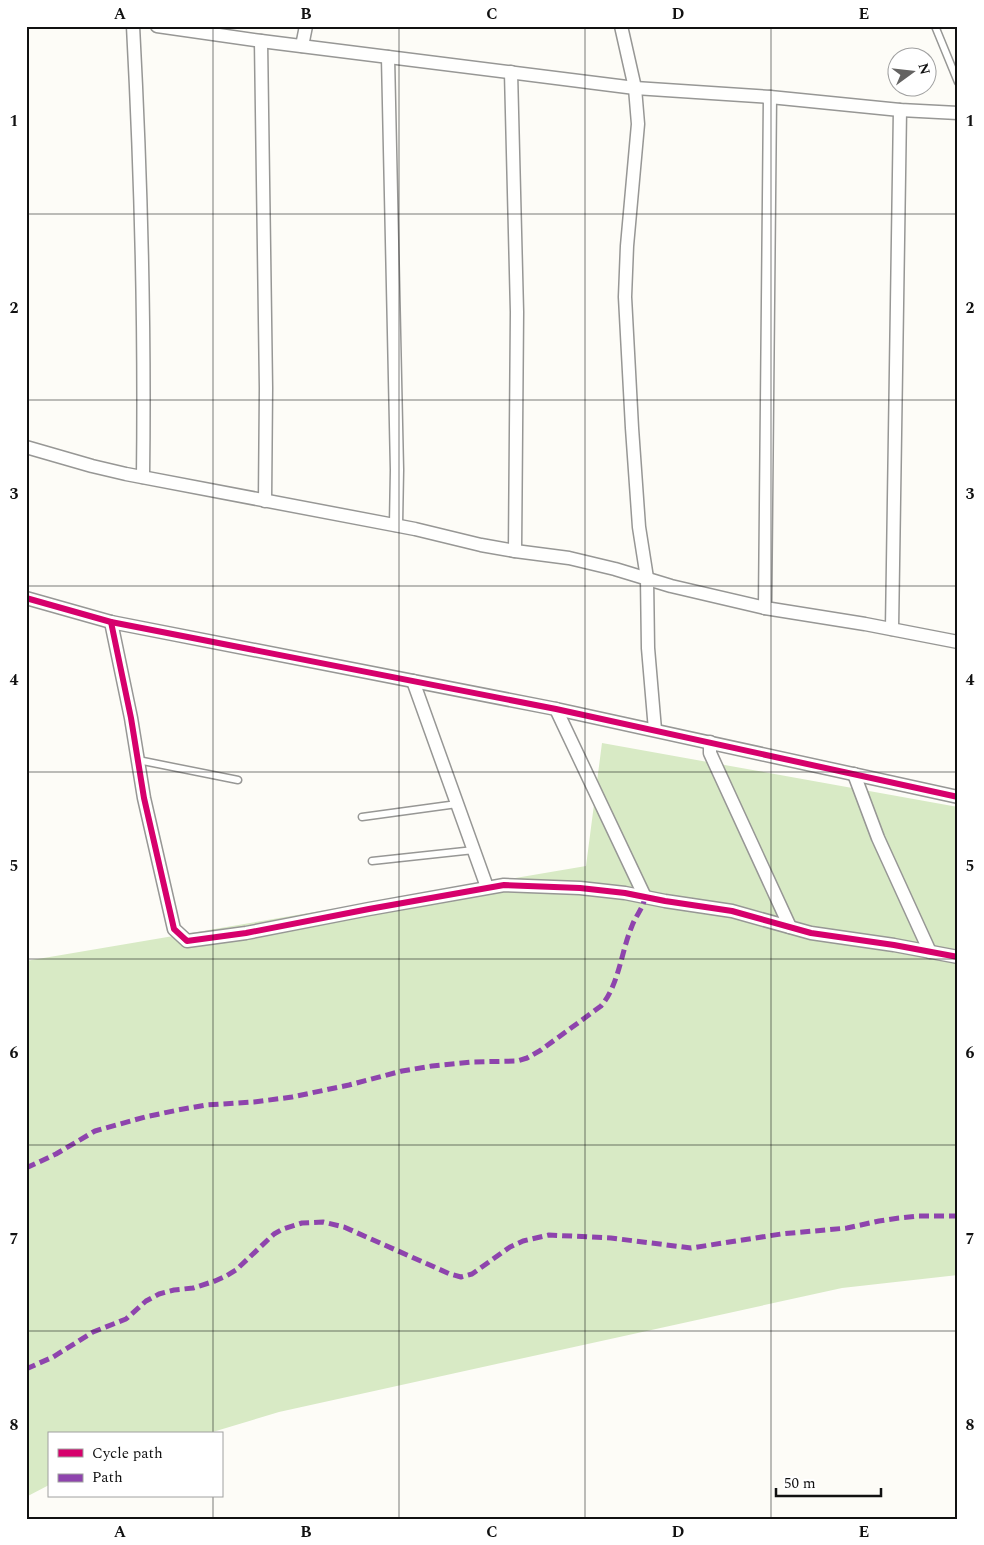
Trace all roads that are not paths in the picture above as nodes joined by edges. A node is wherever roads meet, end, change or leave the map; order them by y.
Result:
1 (133, 26) edge
2 (157, 26) edge
3 (306, 26) edge
4 (621, 26) edge
5 (935, 26) edge
6 (260, 41) junction
7 (302, 46) junction
8 (388, 57) junction
9 (511, 72) junction
10 (958, 82) edge
11 (635, 88) junction
12 (770, 97) junction
13 (900, 110) junction
14 (958, 113) edge
15 (26, 447) edge
16 (143, 477) junction
17 (265, 501) junction
18 (396, 525) junction
19 (515, 551) junction
20 (647, 578) junction
21 (26, 598) edge
22 (765, 608) junction
23 (111, 622) junction
24 (892, 629) junction
25 (958, 642) edge
26 (413, 681) junction
27 (556, 709) junction
28 (655, 730) junction
29 (710, 742) junction
30 (138, 760) junction
31 (854, 774) junction
32 (238, 780) dead end
33 (958, 797) edge
34 (457, 804) junction
35 (362, 817) dead end
36 (474, 850) junction
37 (372, 861) dead end
38 (487, 887) junction
39 (645, 897) junction
40 (790, 927) junction
41 (930, 952) junction
42 (958, 957) edge

1 - 16 street
2 - 6 street
3 - 7 street
4 - 11 street
5 - 10 lane
6 - 7 street
6 - 17 street
7 - 8 street
8 - 9 street
8 - 18 street
9 - 11 street
9 - 19 street
11 - 12 street
11 - 20 street
12 - 13 street
12 - 22 street
13 - 14 street
13 - 24 street
15 - 16 street
16 - 17 street
17 - 18 street
18 - 19 street
19 - 20 street
20 - 22 street
20 - 28 street
21 - 23 street
22 - 24 street
23 - 26 street
23 - 30 street
24 - 25 street
26 - 27 street
26 - 34 street
27 - 28 street
27 - 39 street
28 - 29 street
29 - 31 street
29 - 40 street
30 - 32 lane
30 - 38 street
31 - 33 street
31 - 41 street
34 - 35 lane
34 - 36 street
36 - 37 lane
36 - 38 street
38 - 39 street
39 - 40 street
40 - 41 street
41 - 42 street

